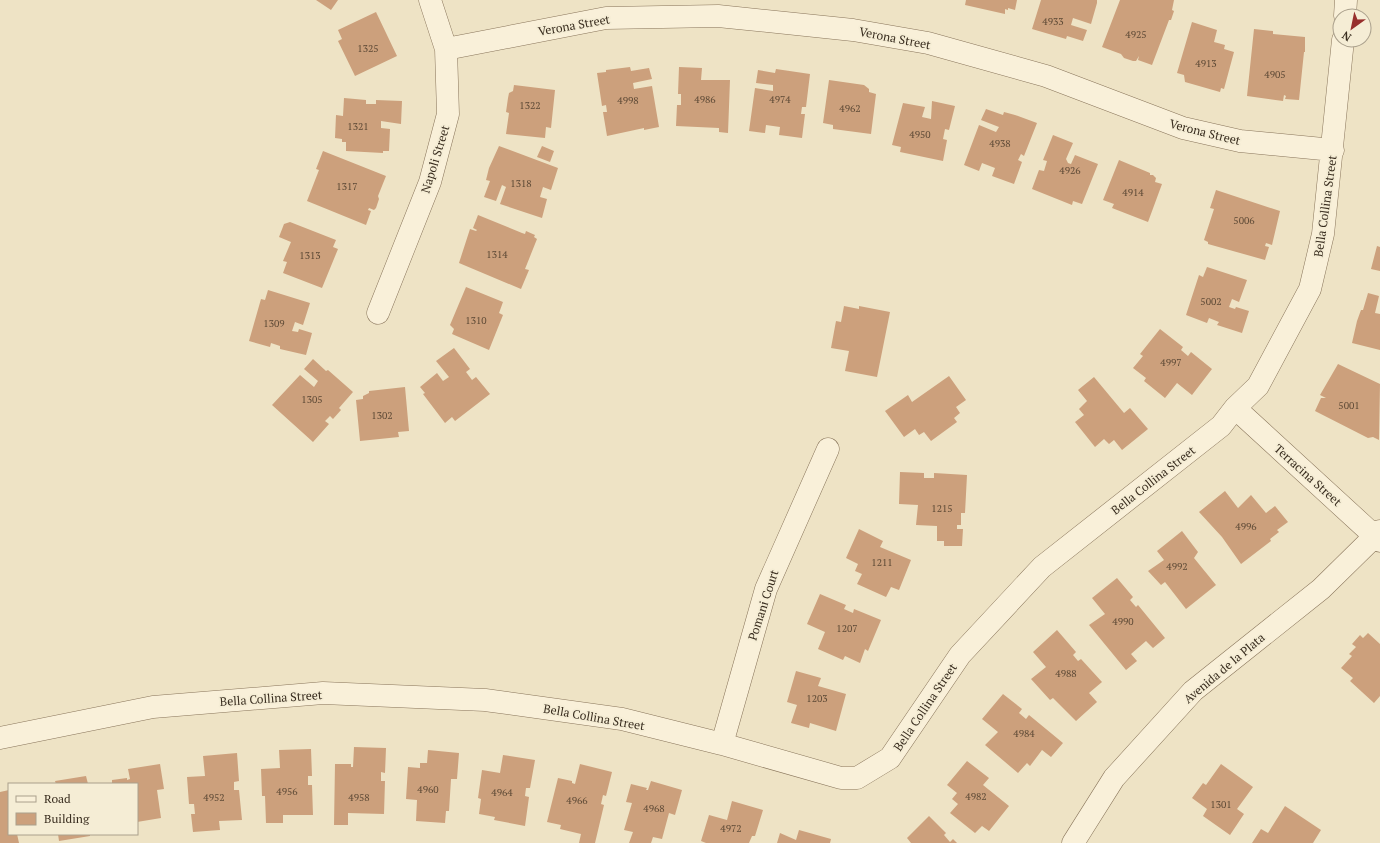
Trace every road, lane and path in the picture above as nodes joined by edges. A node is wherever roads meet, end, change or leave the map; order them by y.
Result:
1 (430, 0) edge
2 (1342, 48) edge
3 (446, 49) junction
4 (1333, 150) junction
5 (378, 313) dead end
6 (1235, 408) junction
7 (828, 450) dead end
8 (1378, 536) edge
9 (0, 738) edge
10 (722, 744) junction
11 (1074, 843) edge

1 - 3 street, Napoli Street
2 - 4 street, Bella Collina Street
3 - 4 street, Verona Street
3 - 5 street, Napoli Street
4 - 6 street, Bella Collina Street
6 - 8 street, Terracina Street
6 - 10 street, Bella Collina Street
7 - 10 street, Pomani Court
8 - 11 street, Avenida de la Plata
9 - 10 street, Bella Collina Street

